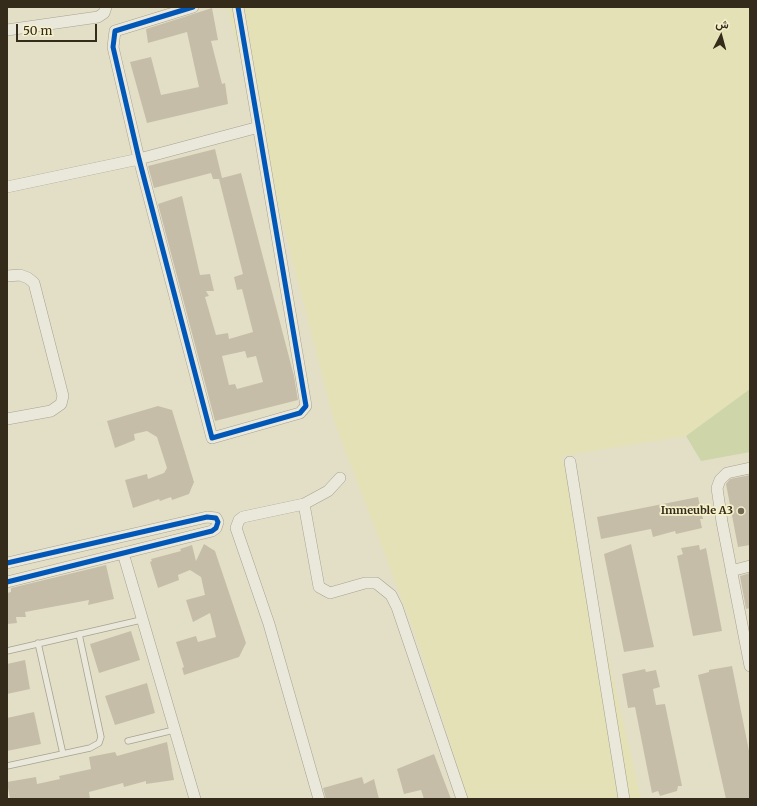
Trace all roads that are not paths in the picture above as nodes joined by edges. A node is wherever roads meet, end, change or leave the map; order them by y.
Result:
1 (106, 7) edge
2 (193, 7) edge
3 (238, 7) edge
4 (7, 30) edge
5 (259, 127) junction
6 (139, 159) junction
7 (7, 187) edge
8 (7, 276) edge
9 (7, 420) edge
10 (570, 462) dead end
11 (750, 468) edge
12 (340, 478) dead end
13 (304, 504) junction
14 (132, 536) junction
15 (135, 550) junction
16 (123, 553) junction
17 (10, 562) edge
18 (750, 566) edge
19 (731, 571) junction
20 (12, 581) edge
21 (141, 620) junction
22 (79, 634) junction
23 (38, 644) junction
24 (7, 651) edge
25 (750, 664) edge
26 (174, 730) junction
27 (128, 741) dead end
28 (63, 754) junction
29 (7, 766) edge
30 (195, 799) edge
31 (319, 799) edge
32 (462, 799) edge
33 (624, 799) edge

1 - 4 street
2 - 6 street
3 - 5 street
5 - 6 street
5 - 6 street
6 - 7 street
8 - 9 street
10 - 33 street
11 - 19 street
12 - 13 street
13 - 31 street
13 - 32 street
14 - 15 street
14 - 15 street
14 - 17 street
15 - 16 street
16 - 20 street
16 - 21 street
17 - 20 street
18 - 19 street
19 - 25 street
21 - 22 lane
21 - 26 street
22 - 23 lane
22 - 28 lane
23 - 24 lane
23 - 28 lane
26 - 27 lane
26 - 30 street
28 - 29 lane

